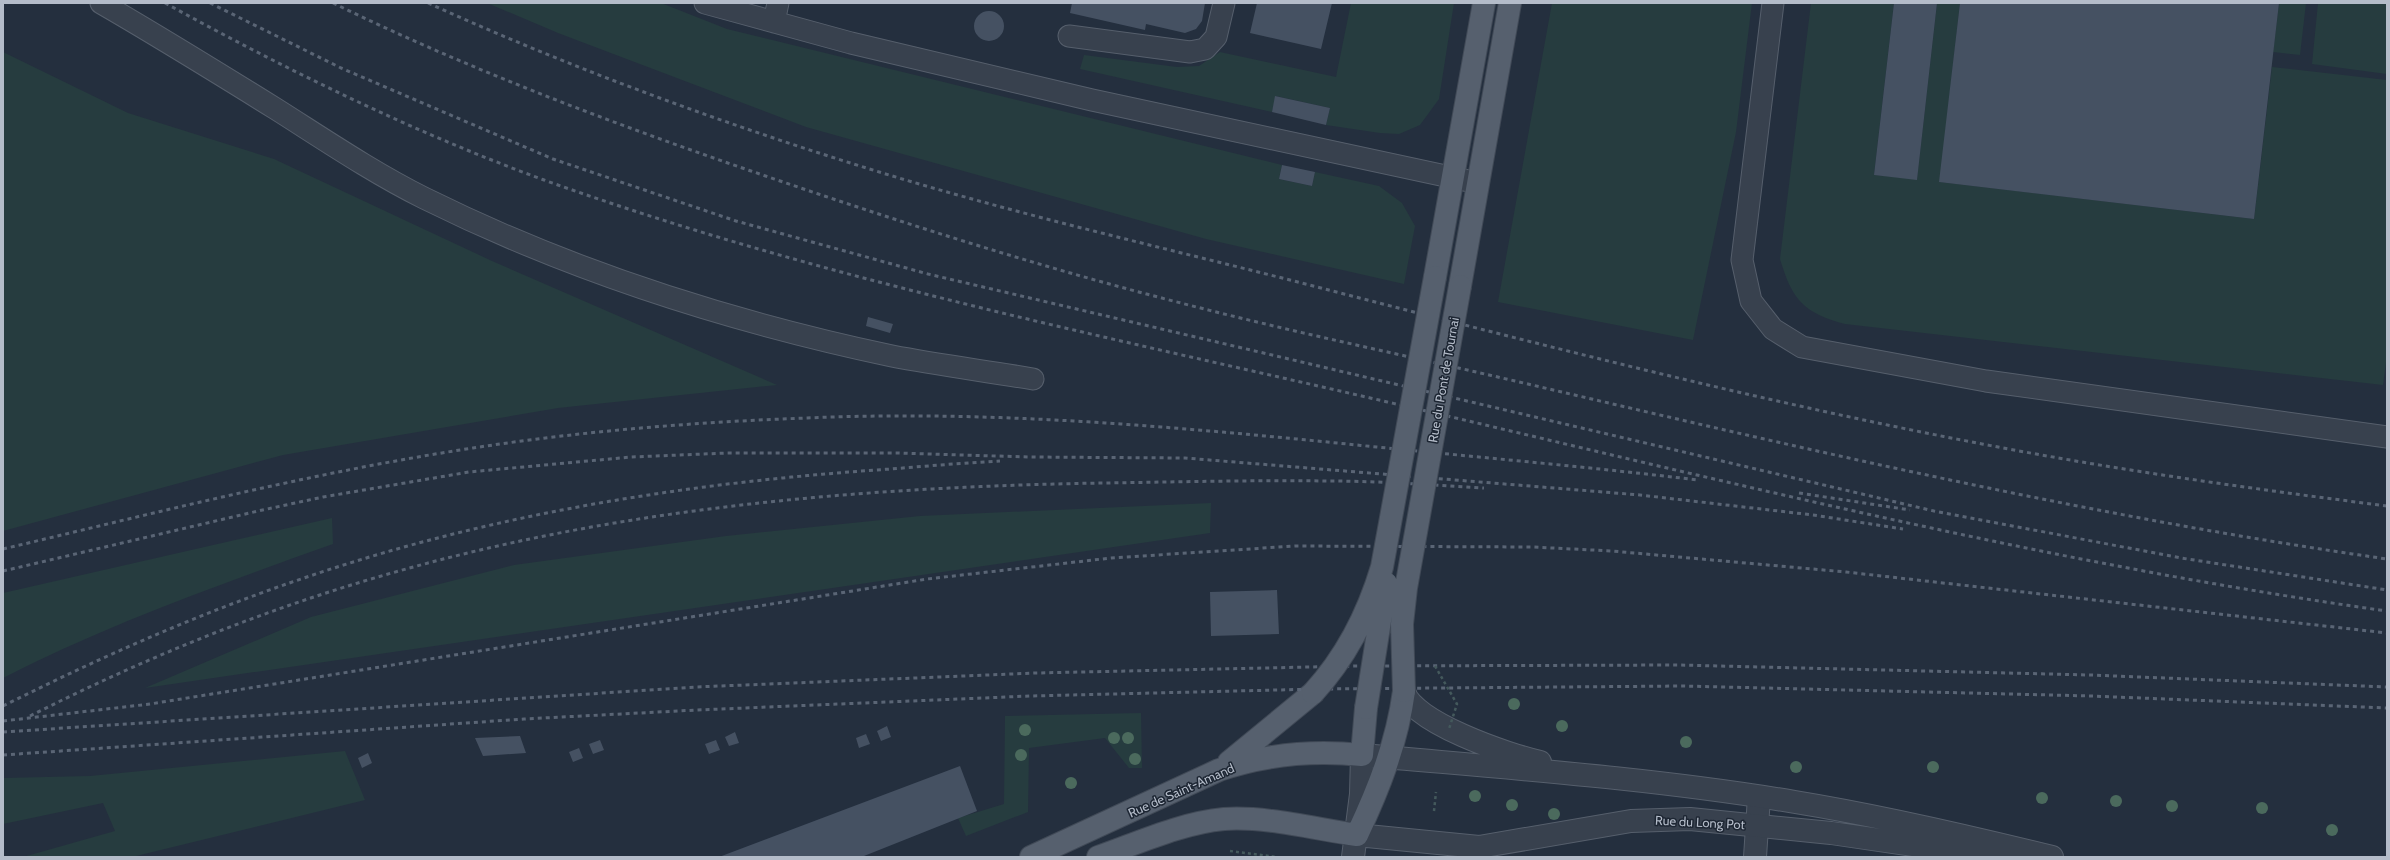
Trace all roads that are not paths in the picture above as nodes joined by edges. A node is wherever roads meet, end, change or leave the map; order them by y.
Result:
1 (101, 3) edge
2 (705, 3) edge
3 (1224, 3) edge
4 (1484, 3) edge
5 (1510, 3) edge
6 (1773, 3) edge
7 (776, 12) edge
8 (1069, 36) dead end
9 (1454, 177) junction
10 (1478, 182) junction
11 (1033, 379) dead end
12 (2387, 437) edge
13 (1390, 536) junction
14 (1404, 691) junction
15 (1362, 755) junction
16 (1390, 758) junction
17 (1218, 770) junction
18 (1599, 777) junction
19 (1759, 797) junction
20 (1758, 825) junction
21 (1357, 835) junction
22 (1473, 852) edge
23 (1031, 857) edge
24 (1098, 857) edge
25 (1353, 857) edge
26 (1755, 857) edge
27 (1995, 857) edge
28 (2052, 857) edge

1 - 11 lane
2 - 7 lane
3 - 8 lane
4 - 9 main road, Rue du Pont de Tournai
5 - 10 main road, Rue du Pont de Tournai
6 - 12 lane
7 - 9 lane
9 - 10 lane
9 - 13 main road, Rue du Pont de Tournai, bridge
10 - 14 main road, Rue du Pont de Tournai, bridge
13 - 15 main road, Rue du Pont de Tournai, bridge
13 - 17 main road, Rue du Pont de Tournai, bridge
14 - 16 main road, Rue du Pont de Tournai
14 - 18 street
15 - 16 street
15 - 17 main road, Rue de Saint-Amand
15 - 21 street
16 - 18 street
16 - 21 main road, Rue du Pont de Tournai
17 - 23 main road, Rue de Saint-Amand
18 - 19 street
19 - 20 street
19 - 28 street
20 - 22 street, Rue du Long Pot
20 - 26 street
20 - 27 street, Rue du Long Pot
21 - 22 street, Rue du Long Pot
21 - 24 main road
21 - 25 street

